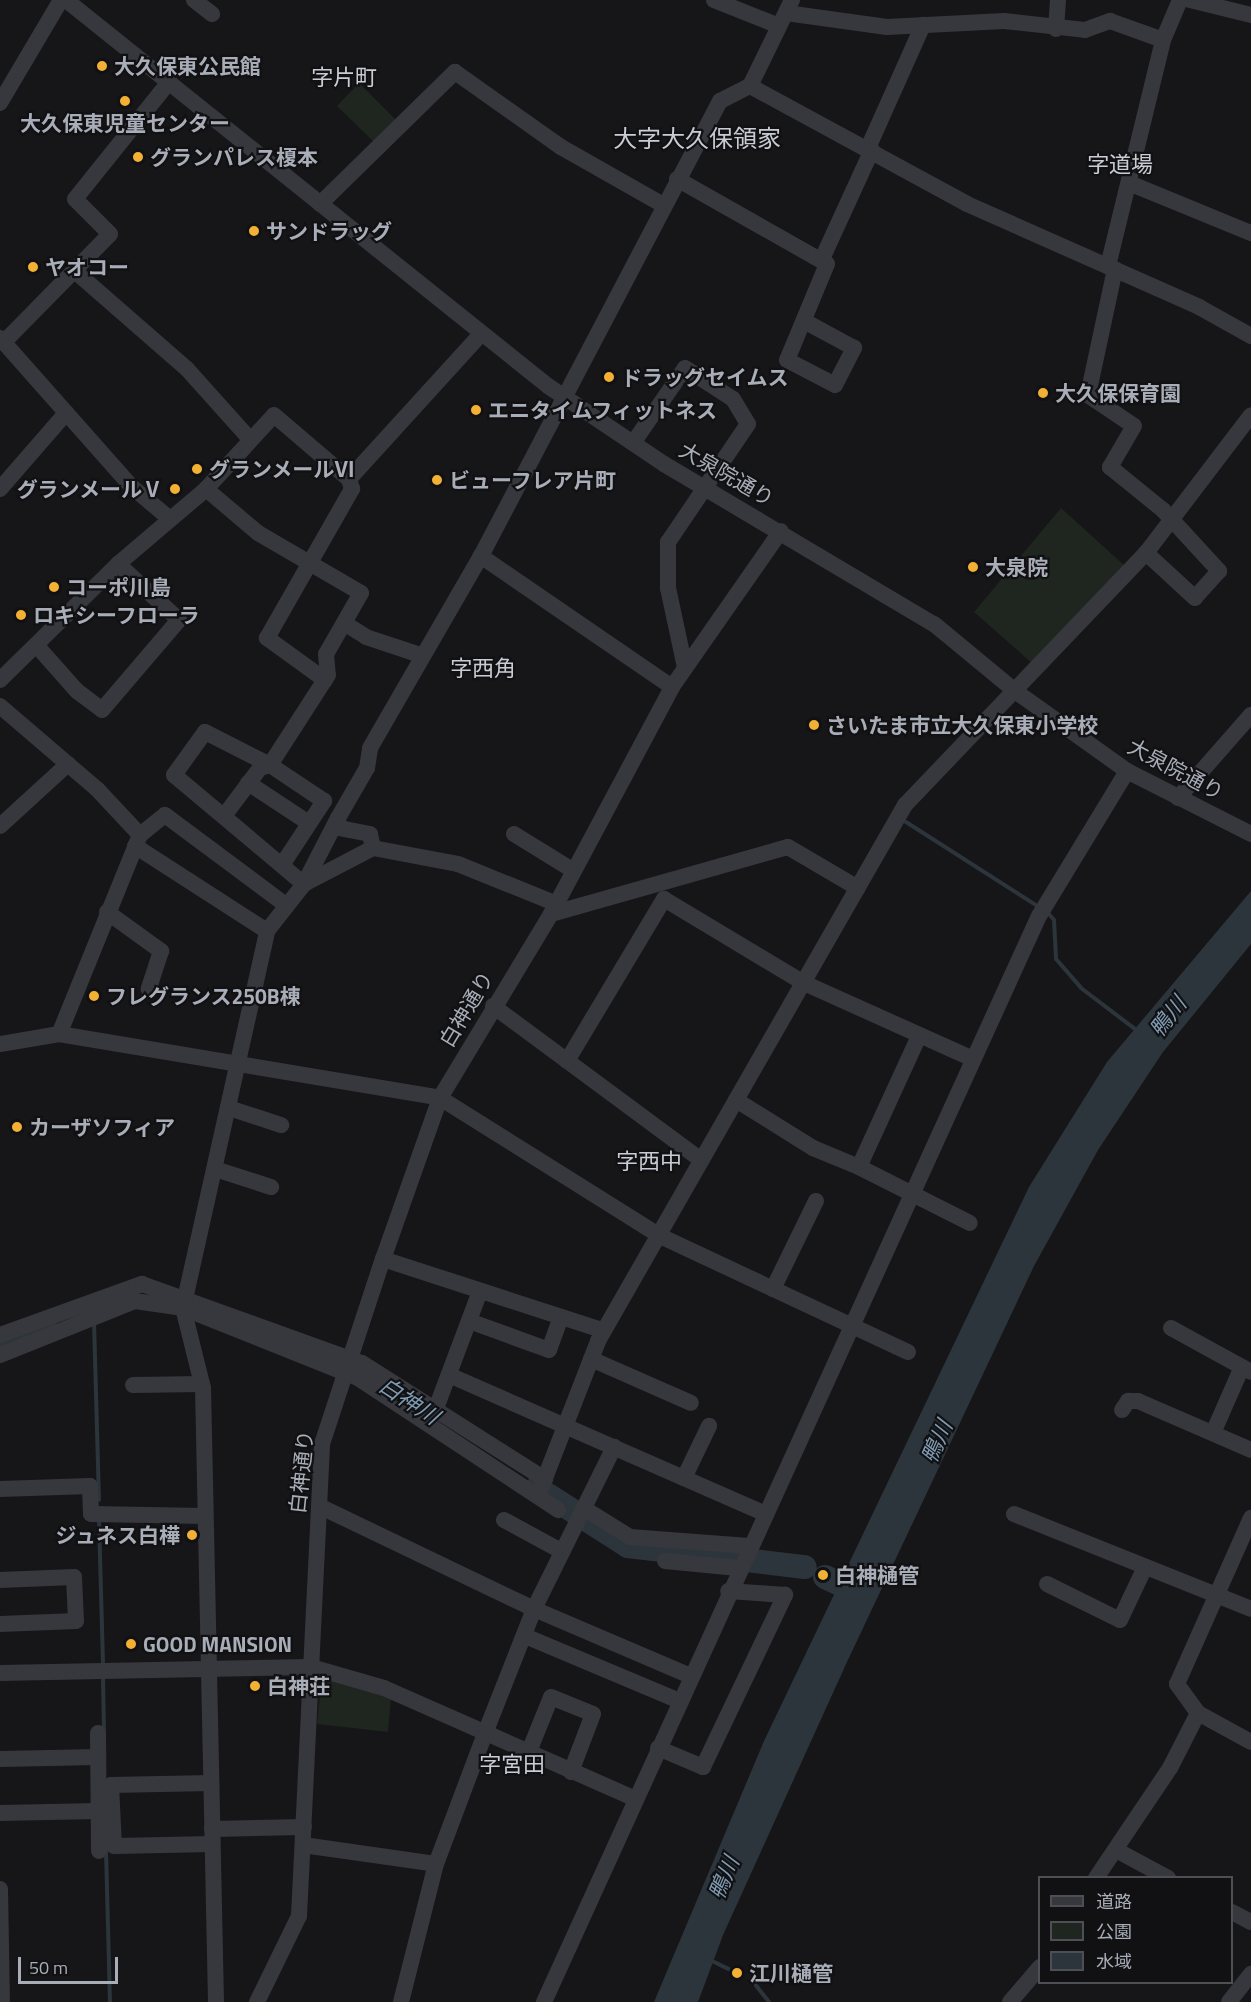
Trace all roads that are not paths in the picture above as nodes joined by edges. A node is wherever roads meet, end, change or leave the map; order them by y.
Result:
1 (61, 0) edge
2 (66, 0) edge
3 (194, 0) edge
4 (714, 0) edge
5 (1058, 0) edge
6 (1180, 0) edge
7 (1190, 0) edge
8 (786, 13) edge
9 (212, 14) dead end
10 (1251, 15) edge
11 (923, 25) junction
12 (1056, 29) junction
13 (1163, 40) junction
14 (170, 81) junction
15 (750, 86) junction
16 (0, 103) edge
17 (870, 149) junction
18 (677, 180) junction
19 (1129, 183) junction
20 (320, 204) junction
21 (663, 205) junction
22 (1251, 233) edge
23 (822, 259) junction
24 (1112, 268) junction
25 (76, 273) junction
26 (804, 321) dead end
27 (482, 334) junction
28 (1251, 336) edge
29 (2, 340) edge
30 (562, 396) junction
31 (66, 413) junction
32 (1251, 415) edge
33 (249, 438) junction
34 (633, 443) junction
35 (349, 479) junction
36 (703, 487) junction
37 (0, 489) edge
38 (206, 489) junction
39 (170, 519) junction
40 (1170, 522) junction
41 (781, 531) junction
42 (1146, 553) junction
43 (481, 556) junction
44 (308, 563) junction
45 (118, 564) junction
46 (344, 623) junction
47 (37, 646) junction
48 (423, 656) junction
49 (685, 667) junction
50 (0, 680) edge
51 (325, 680) junction
52 (672, 687) junction
53 (1014, 691) junction
54 (0, 706) edge
55 (1251, 715) edge
56 (68, 764) junction
57 (270, 765) junction
58 (1127, 771) junction
59 (248, 783) junction
60 (1178, 798) junction
61 (224, 816) junction
62 (338, 818) junction
63 (309, 823) junction
64 (0, 826) edge
65 (1249, 828) edge
66 (514, 834) dead end
67 (138, 841) junction
68 (373, 848) junction
69 (282, 865) junction
70 (573, 871) junction
71 (304, 884) junction
72 (858, 888) junction
73 (287, 906) junction
74 (554, 909) junction
75 (107, 912) junction
76 (267, 931) junction
77 (804, 983) junction
78 (149, 989) dead end
79 (493, 1006) junction
80 (60, 1034) junction
81 (920, 1036) junction
82 (0, 1044) edge
83 (973, 1059) junction
84 (567, 1061) junction
85 (238, 1065) junction
86 (440, 1098) junction
87 (736, 1100) junction
88 (229, 1108) junction
89 (281, 1125) dead end
90 (700, 1159) junction
91 (859, 1167) junction
92 (215, 1169) junction
93 (271, 1187) dead end
94 (911, 1193) junction
95 (816, 1201) dead end
96 (970, 1222) dead end
97 (658, 1235) junction
98 (382, 1259) junction
99 (773, 1289) junction
100 (480, 1291) junction
101 (185, 1302) junction
102 (561, 1317) junction
103 (469, 1321) junction
104 (850, 1324) junction
105 (1171, 1328) dead end
106 (604, 1331) junction
107 (0, 1335) edge
108 (908, 1352) dead end
109 (0, 1355) edge
110 (591, 1359) junction
111 (347, 1365) junction
112 (1246, 1370) edge
113 (449, 1375) junction
114 (202, 1384) junction
115 (133, 1385) dead end
116 (691, 1404) dead end
117 (1122, 1410) dead end
118 (435, 1411) junction
119 (568, 1426) junction
120 (709, 1426) dead end
121 (1213, 1433) junction
122 (614, 1447) junction
123 (1251, 1450) edge
124 (684, 1478) junction
125 (0, 1489) edge
126 (541, 1489) junction
127 (319, 1506) junction
128 (558, 1510) dead end
129 (764, 1513) junction
130 (583, 1514) junction
131 (1014, 1514) dead end
132 (205, 1516) junction
133 (1251, 1518) edge
134 (504, 1520) dead end
135 (561, 1551) junction
136 (743, 1557) junction
137 (664, 1561) dead end
138 (1145, 1567) junction
139 (0, 1580) edge
140 (1047, 1584) dead end
141 (728, 1590) junction
142 (1215, 1594) junction
143 (1251, 1608) edge
144 (534, 1610) junction
145 (0, 1624) edge
146 (525, 1636) junction
147 (208, 1667) junction
148 (311, 1667) junction
149 (0, 1673) edge
150 (690, 1676) junction
151 (680, 1701) junction
152 (1198, 1713) junction
153 (98, 1734) dead end
154 (484, 1736) junction
155 (1251, 1742) edge
156 (658, 1748) junction
157 (528, 1754) junction
158 (98, 1757) junction
159 (0, 1759) edge
160 (571, 1772) junction
161 (211, 1783) junction
162 (636, 1799) junction
163 (0, 1813) edge
164 (103, 1821) junction
165 (304, 1827) junction
166 (212, 1837) junction
167 (303, 1845) junction
168 (99, 1851) dead end
169 (1118, 1851) junction
170 (436, 1864) junction
171 (1098, 1876) edge
172 (1164, 1876) edge
173 (0, 1888) edge
174 (1233, 1913) edge
175 (1251, 1922) edge
176 (1038, 1969) edge
177 (1251, 1974) edge
178 (2, 2002) edge
179 (216, 2002) edge
180 (257, 2002) edge
181 (401, 2002) edge
182 (544, 2002) edge
183 (1010, 2002) edge
184 (1229, 2002) edge

1 - 16 street
2 - 14 street, 大泉院通り
3 - 9 street
4 - 8 street
5 - 12 street
6 - 13 street
7 - 10 street
8 - 11 street
8 - 15 street
11 - 12 street
11 - 17 street
12 - 13 street
13 - 19 street
14 - 20 street, 大泉院通り
14 - 25 street
15 - 17 street
15 - 18 street
17 - 23 street
17 - 24 street
18 - 21 street
18 - 23 street
19 - 22 street
19 - 24 street
20 - 21 street
20 - 27 street, 大泉院通り
21 - 30 street
23 - 26 street
24 - 28 street
24 - 40 street
25 - 29 street
25 - 33 street
27 - 30 street, 大泉院通り
27 - 35 street
29 - 31 street
30 - 34 street, 大泉院通り
30 - 43 street
31 - 37 street
31 - 39 street
32 - 40 street
33 - 35 street
33 - 38 street
34 - 36 street, 大泉院通り
34 - 36 street
35 - 44 street
36 - 41 street, 大泉院通り
36 - 49 street
38 - 39 street
38 - 44 street
39 - 45 street
40 - 42 street
40 - 42 street
41 - 49 street, 白神通り
41 - 53 street, 大泉院通り
42 - 53 street
43 - 48 street
43 - 52 street
44 - 46 street
44 - 51 street
45 - 47 street
45 - 47 street
46 - 48 street
46 - 51 street
47 - 50 street
48 - 62 street
49 - 52 street, 白神通り
51 - 57 street
52 - 70 street, 白神通り
53 - 58 street, 大泉院通り
53 - 72 street
54 - 56 street
55 - 60 street
56 - 64 street
56 - 67 street
57 - 59 street
57 - 61 street
57 - 63 street
58 - 60 street, 大泉院通り
58 - 83 street
59 - 61 street
59 - 63 street
60 - 65 street, 大泉院通り
61 - 69 street
62 - 68 street
62 - 71 street
63 - 69 street
66 - 70 street
67 - 73 street
67 - 75 street
67 - 76 street
68 - 71 street
68 - 74 street
69 - 71 street
70 - 74 street, 白神通り
71 - 73 street
72 - 74 street
72 - 77 street
73 - 76 street
74 - 79 street, 白神通り
75 - 78 street
75 - 80 street
76 - 85 street
77 - 81 street
77 - 84 street
77 - 87 street
79 - 84 street
79 - 86 street, 白神通り
80 - 82 street
80 - 85 street
81 - 83 street
81 - 91 street
83 - 94 street
84 - 90 street
85 - 86 street
85 - 88 street
86 - 97 street
86 - 98 street, 白神通り
87 - 90 street
87 - 91 street
88 - 89 street
88 - 92 street
90 - 97 street
91 - 94 street
92 - 93 street
92 - 101 street
94 - 96 street
94 - 104 street
95 - 99 street
97 - 99 street
97 - 106 street
98 - 100 street
98 - 111 street, 白神通り
99 - 104 street
100 - 102 street
100 - 103 street
101 - 107 street
101 - 109 street
101 - 111 street
101 - 114 street
102 - 103 street
102 - 106 street
103 - 113 street
104 - 108 street
104 - 129 street
105 - 112 street
106 - 110 street
110 - 116 street
110 - 119 street
111 - 118 street
111 - 126 street
111 - 127 street, 白神通り
112 - 121 street
113 - 118 street
113 - 119 street
114 - 115 street
114 - 132 street
117 - 121 street
118 - 126 street
119 - 122 street
119 - 126 street
120 - 124 street
121 - 123 street
122 - 124 street
122 - 130 street
124 - 129 street
125 - 132 street
126 - 128 street
127 - 144 street
127 - 148 street, 白神通り
129 - 136 street
130 - 135 street
130 - 136 street
131 - 138 street
132 - 147 street
133 - 142 street
134 - 135 street
135 - 144 street
136 - 137 street
136 - 141 street
138 - 140 street
138 - 142 street
139 - 145 street
141 - 150 street
141 - 156 street
142 - 143 street
142 - 152 street
144 - 146 street
144 - 150 street
146 - 151 street
146 - 154 street
147 - 148 street
147 - 149 street
147 - 161 street
148 - 154 street
148 - 165 street, 白神通り
150 - 151 street
151 - 156 street
152 - 155 street
152 - 169 street
153 - 158 street
154 - 157 street
154 - 170 street
156 - 162 street
157 - 160 street
157 - 160 street
158 - 159 street
158 - 164 street
160 - 162 street
161 - 164 street
161 - 166 street
162 - 182 street
163 - 164 street
164 - 166 street
164 - 168 street
165 - 166 street
165 - 167 street, 白神通り
166 - 179 street
167 - 170 street
167 - 180 street, 白神通り
169 - 171 street
169 - 172 street
170 - 181 street
173 - 178 street
174 - 175 street
176 - 183 street
177 - 184 street

